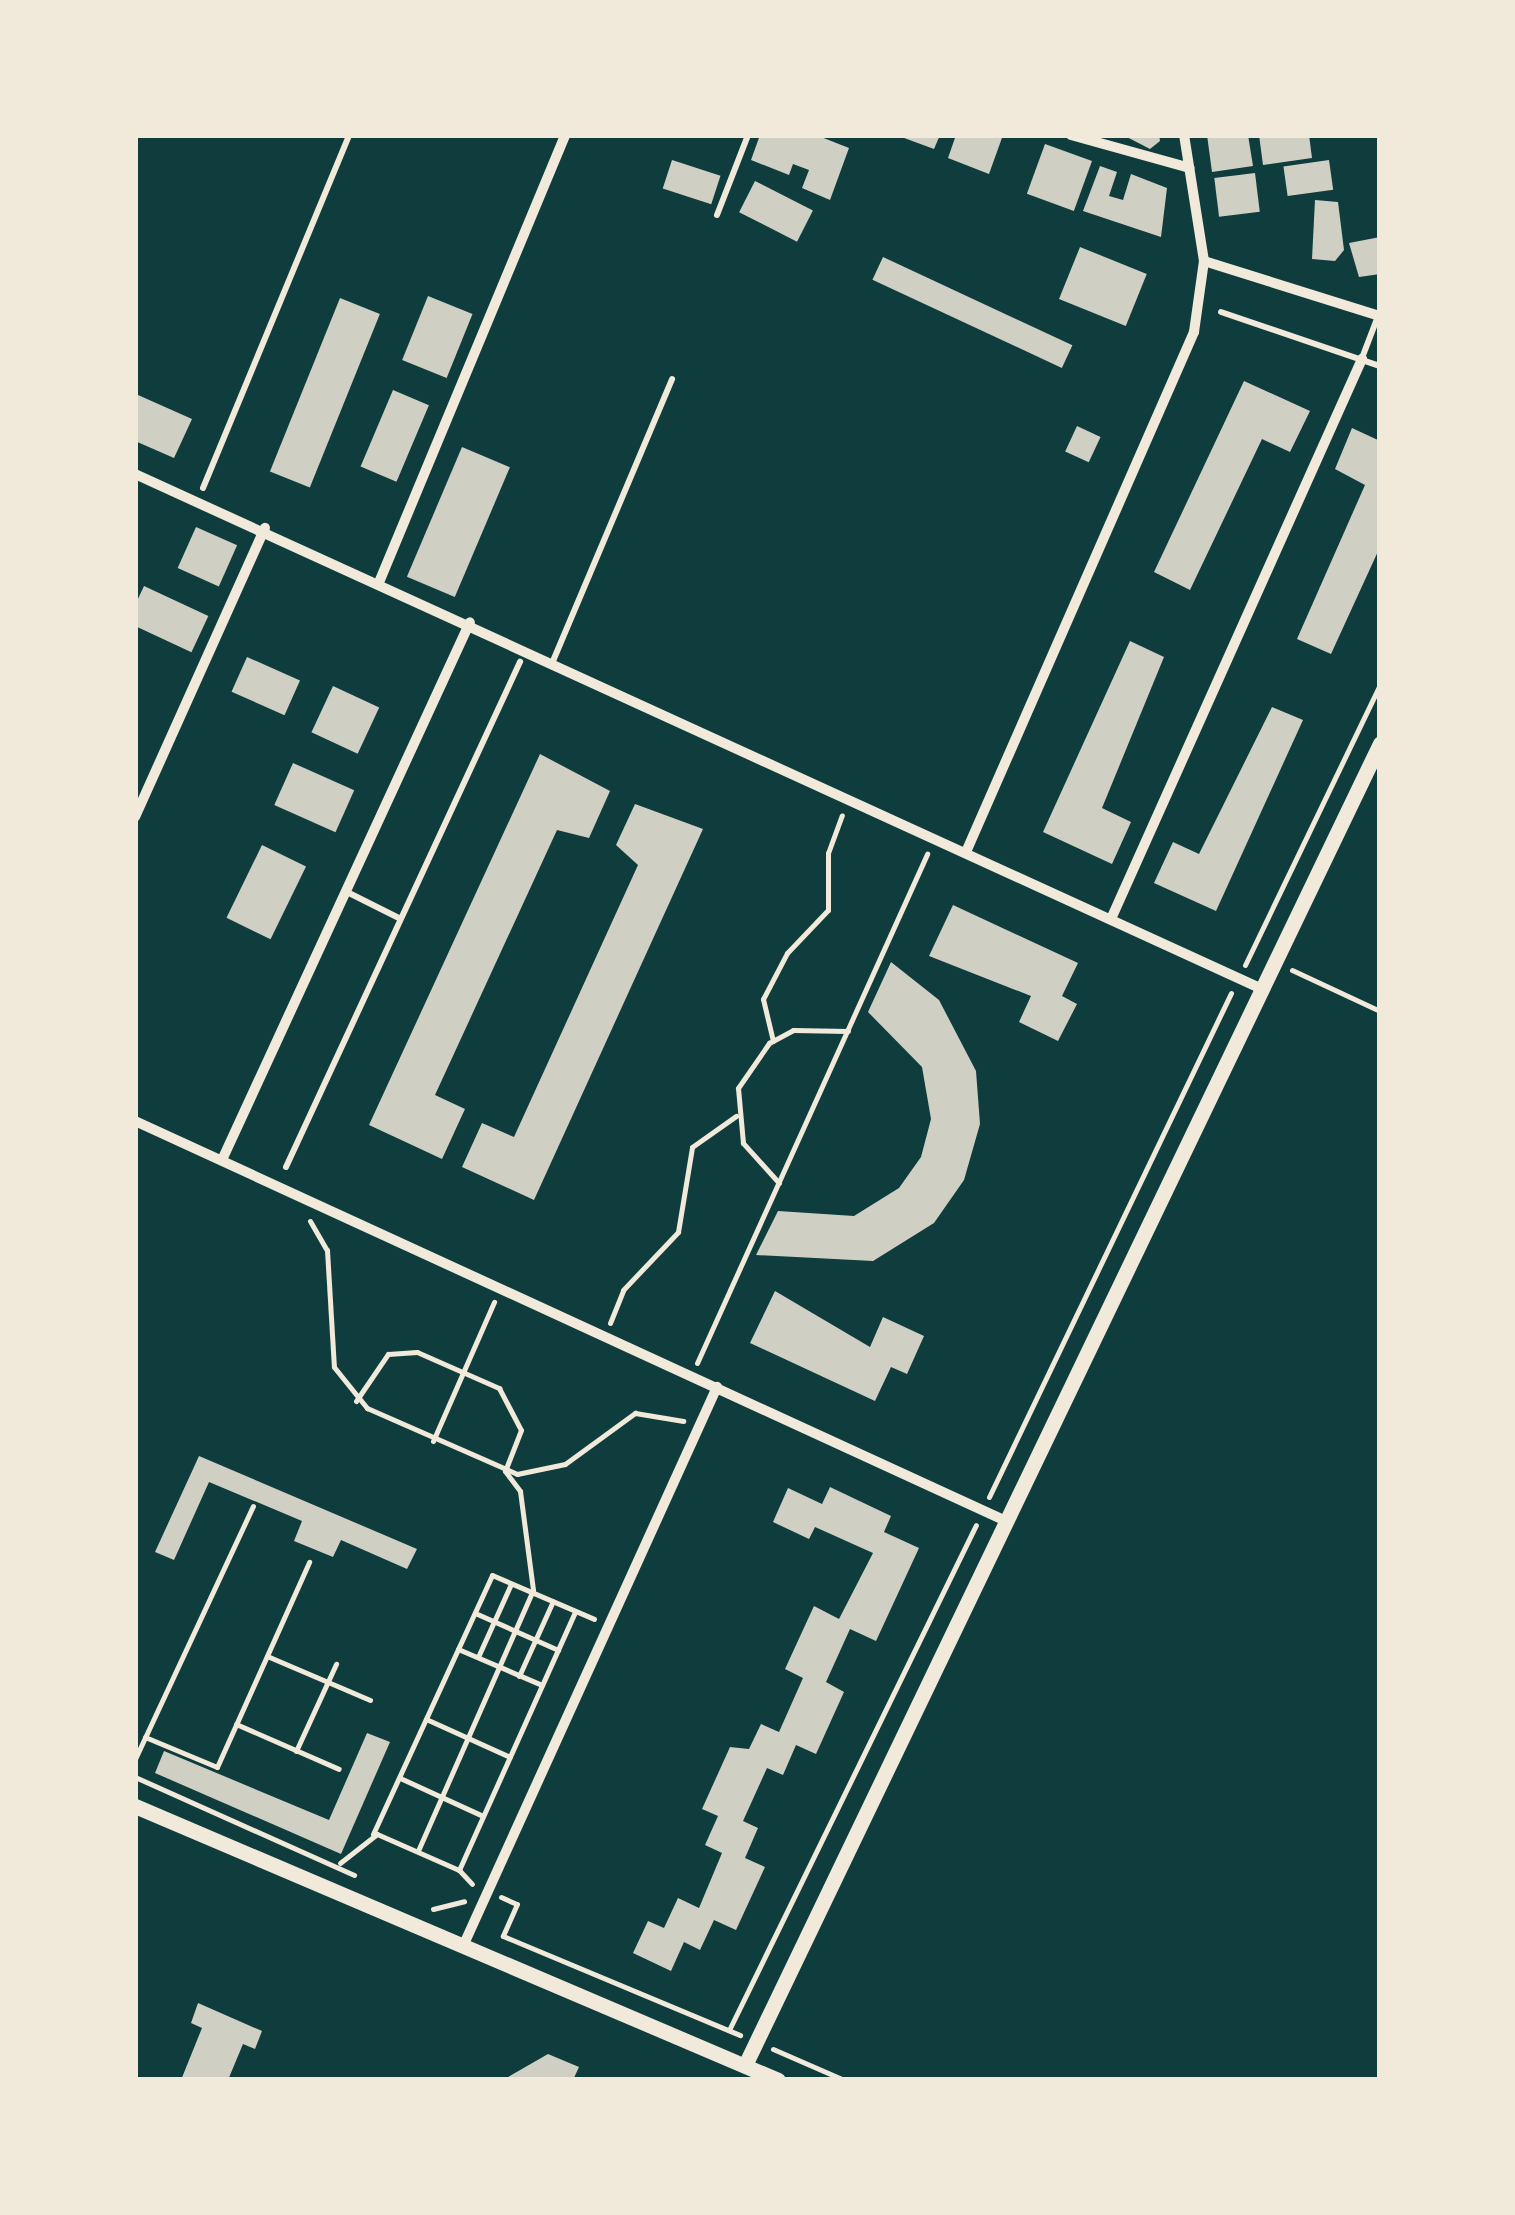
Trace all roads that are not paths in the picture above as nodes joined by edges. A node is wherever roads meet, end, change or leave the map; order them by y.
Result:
1 (349, 135) edge
2 (565, 135) edge
3 (748, 135) edge
4 (1071, 135) edge
5 (1184, 135) edge
6 (1190, 168) junction
7 (718, 215) dead end
8 (1204, 261) junction
9 (1221, 312) dead end
10 (1379, 316) edge
11 (1362, 360) junction
12 (1380, 366) edge
13 (672, 379) dead end
14 (135, 474) edge
15 (203, 488) joint
16 (198, 500) junction
17 (265, 528) junction
18 (380, 580) junction
19 (470, 622) junction
20 (553, 661) junction
21 (520, 662) dead end
22 (1380, 743) edge
23 (135, 817) edge
24 (966, 852) junction
25 (345, 891) junction
26 (399, 918) junction
27 (1111, 919) junction
28 (1260, 988) junction
29 (135, 1121) edge
30 (222, 1160) junction
31 (286, 1167) dead end
32 (717, 1387) junction
33 (1008, 1522) junction
34 (135, 1806) edge
35 (464, 1944) junction
36 (746, 2063) junction
37 (778, 2080) edge

1 - 15 lane
2 - 18 street
3 - 7 lane
4 - 6 street
5 - 6 street
6 - 8 street
8 - 10 street
8 - 24 street
9 - 11 lane
10 - 11 lane
11 - 12 lane
11 - 27 street
13 - 20 lane
14 - 16 street
15 - 16 street
16 - 17 street
17 - 18 street
17 - 23 street
18 - 19 street
19 - 20 street
19 - 25 street
20 - 24 street
21 - 26 lane
22 - 28 street
24 - 27 street
25 - 26 lane
25 - 30 street
26 - 31 lane
27 - 28 street
28 - 33 street
29 - 30 street
30 - 32 street
32 - 33 street
32 - 35 street
33 - 36 street
34 - 35 street
35 - 36 street
36 - 37 street

